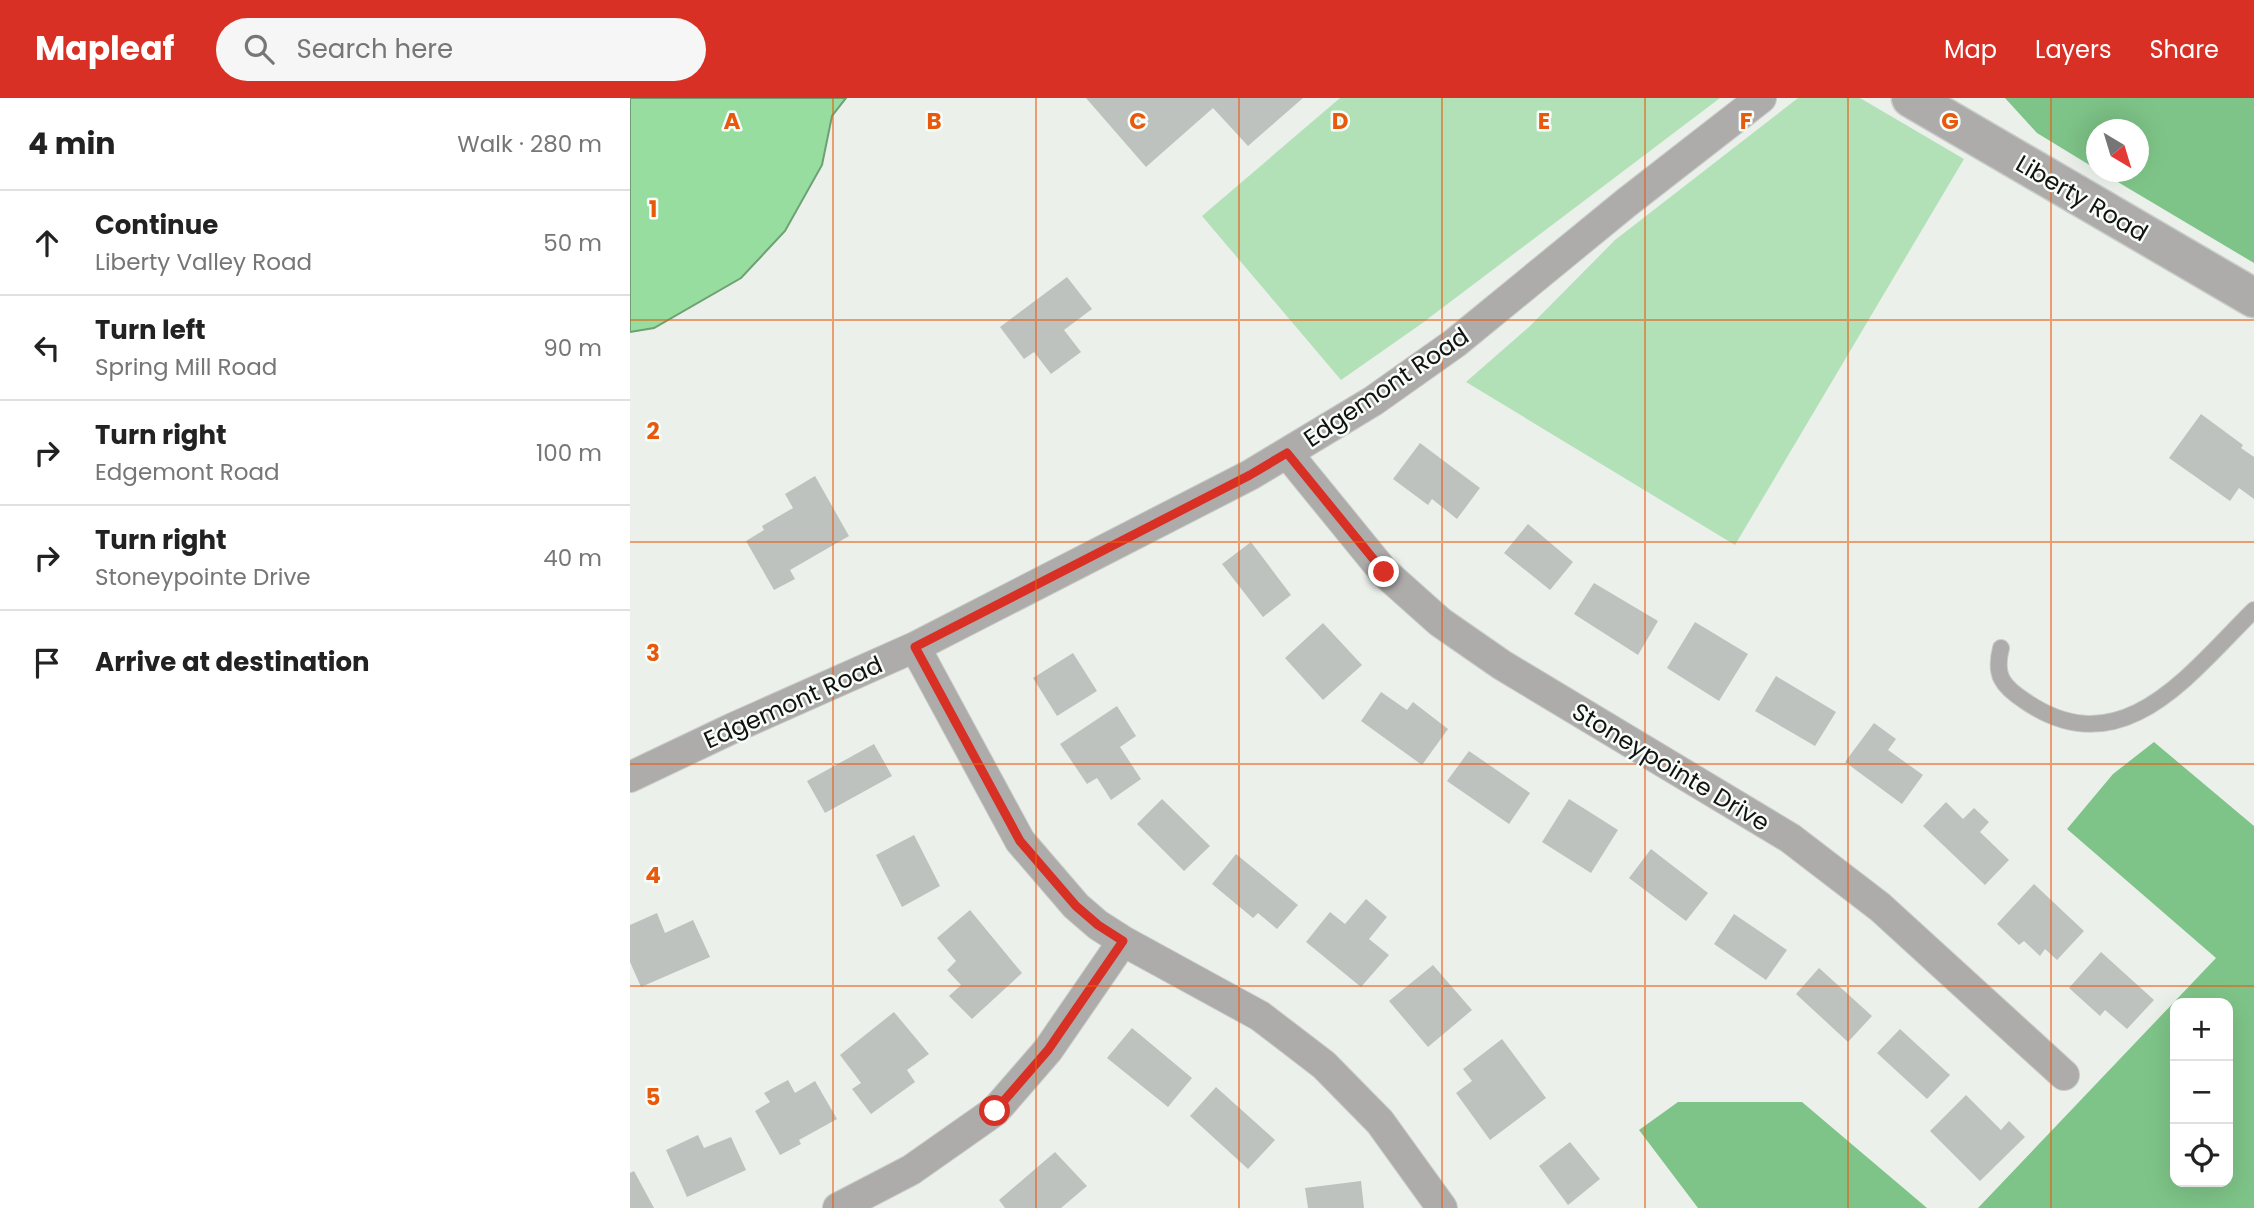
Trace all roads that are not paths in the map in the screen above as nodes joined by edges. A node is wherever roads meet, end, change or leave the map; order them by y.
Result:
1 (1761, 98) edge
2 (1911, 98) edge
3 (2254, 298) edge
4 (1287, 453) junction
5 (2254, 610) edge
6 (915, 647) junction
7 (2001, 648) dead end
8 (630, 778) edge
9 (1123, 941) junction
10 (2064, 1075) dead end
11 (838, 1208) edge
12 (1442, 1208) edge

1 - 4 street, Edgemont Road
2 - 3 street, Liberty Road
4 - 6 street, Edgemont Road
4 - 10 street, Stoneypointe Drive
5 - 7 lane
6 - 8 street, Edgemont Road
6 - 9 street
9 - 11 street
9 - 12 street

